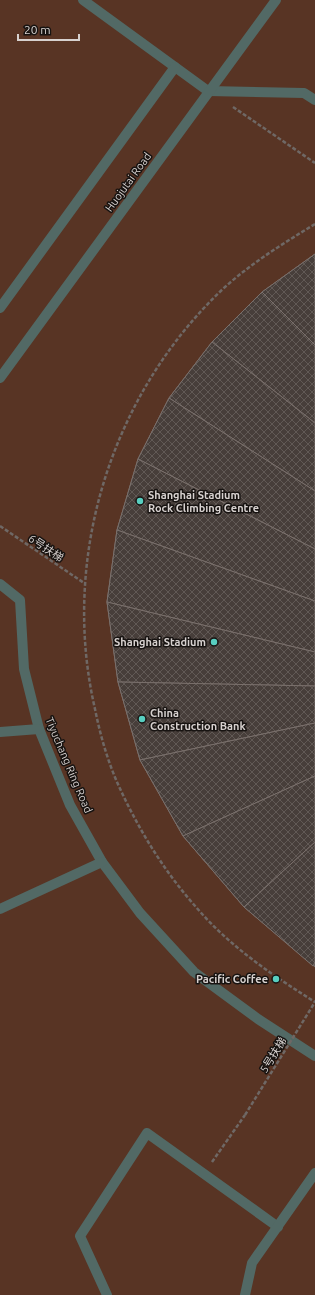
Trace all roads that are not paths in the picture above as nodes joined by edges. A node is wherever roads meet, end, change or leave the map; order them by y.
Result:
1 (83, 0) edge
2 (276, 0) edge
3 (175, 67) junction
4 (208, 91) junction
5 (315, 100) edge
6 (0, 308) edge
7 (0, 378) edge
8 (0, 584) edge
9 (39, 729) junction
10 (0, 732) edge
11 (102, 862) junction
12 (0, 909) edge
13 (315, 1056) edge
14 (315, 1173) edge
15 (278, 1228) junction
16 (106, 1295) edge
17 (245, 1295) edge

1 - 3 lane
2 - 4 lane, Huojutai Road
3 - 4 lane
3 - 6 lane
4 - 5 lane
4 - 7 lane, Huojutai Road
8 - 9 lane, Tiyuchang Ring Road
9 - 10 lane
9 - 11 lane, Tiyuchang Ring Road
11 - 12 lane
11 - 13 lane, Tiyuchang Ring Road
14 - 15 lane
15 - 16 lane
15 - 17 lane

